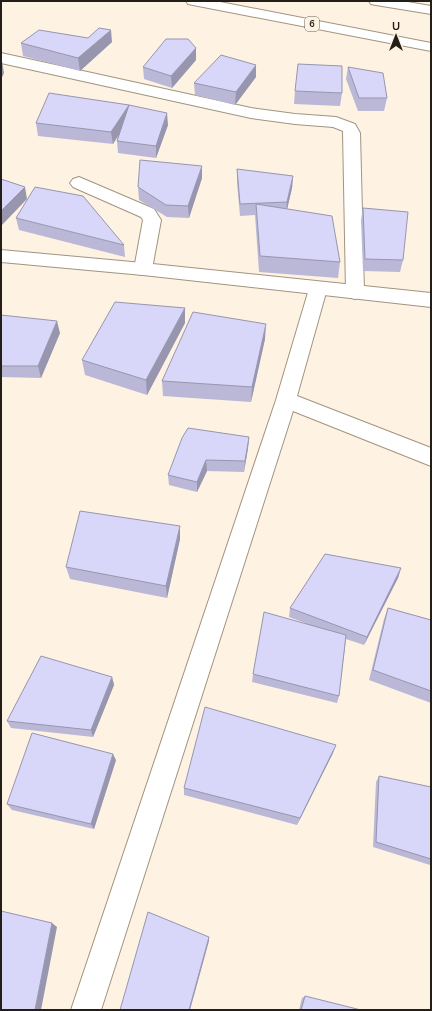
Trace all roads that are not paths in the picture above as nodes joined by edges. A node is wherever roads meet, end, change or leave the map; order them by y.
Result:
1 (193, 1) edge
2 (376, 1) edge
3 (431, 10) edge
4 (431, 47) edge
5 (1, 58) edge
6 (79, 183) dead end
7 (1, 256) edge
8 (143, 269) junction
9 (318, 289) junction
10 (355, 292) junction
11 (431, 300) edge
12 (286, 400) junction
13 (431, 457) edge
14 (86, 1010) edge

1 - 4 main road, 6
2 - 3 main road
5 - 10 main road
6 - 8 main road
7 - 8 main road
8 - 9 main road
9 - 10 main road
9 - 12 main road
10 - 11 main road
12 - 13 main road
12 - 14 main road

